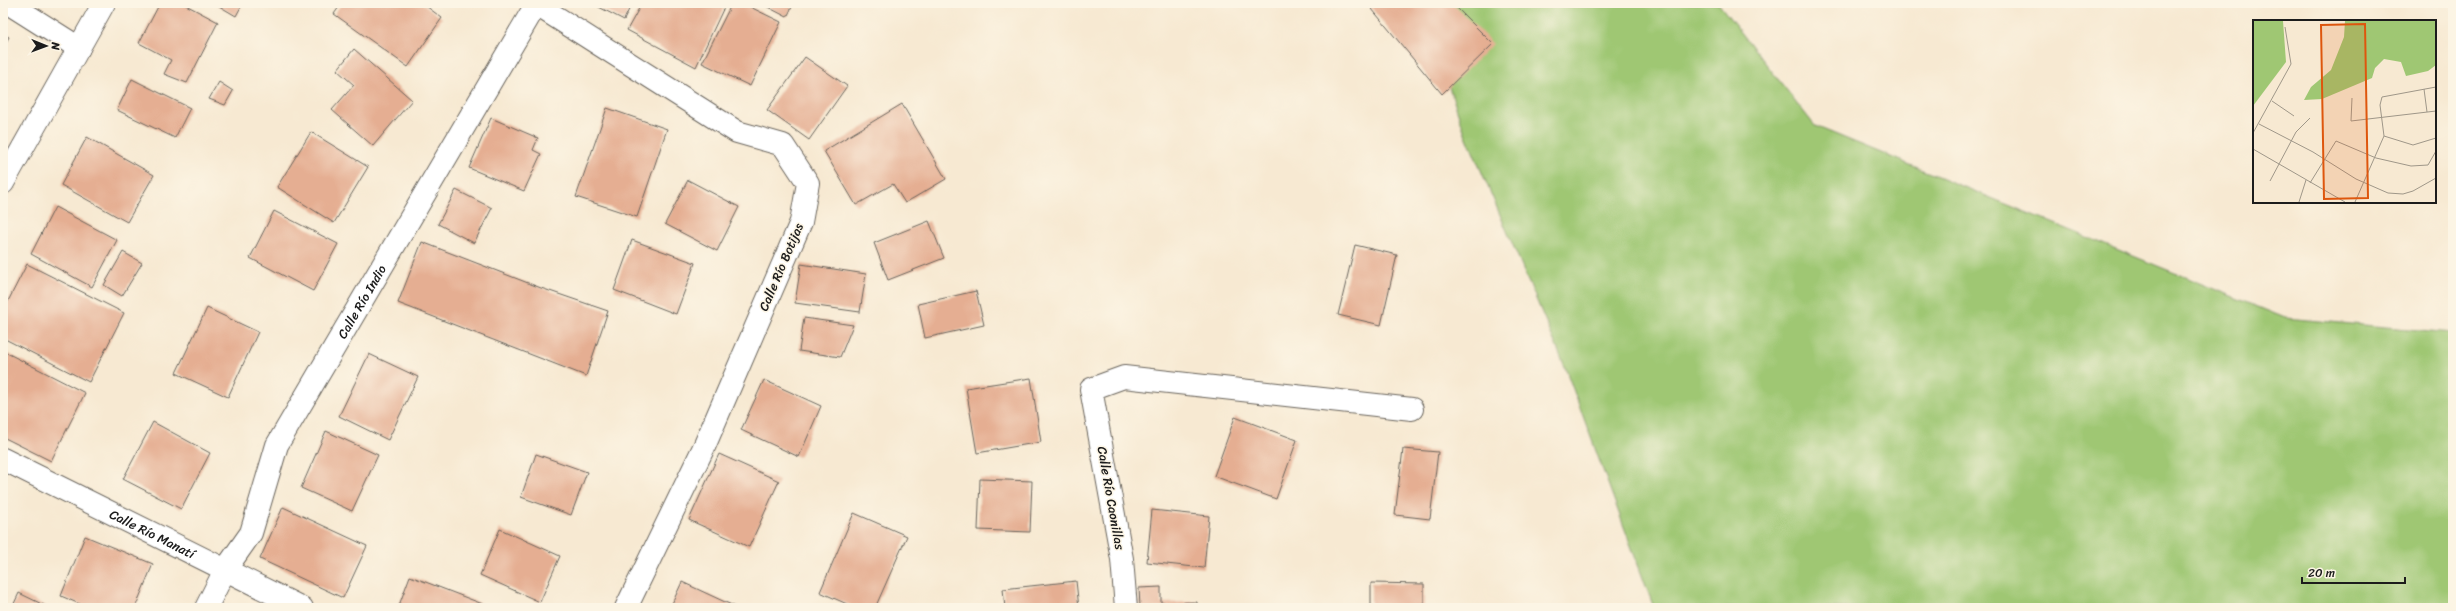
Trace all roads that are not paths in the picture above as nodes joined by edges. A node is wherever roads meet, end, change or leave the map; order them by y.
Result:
1 (8, 3) edge
2 (104, 3) edge
3 (536, 3) edge
4 (79, 48) junction
5 (3, 183) edge
6 (1412, 409) dead end
7 (3, 459) edge
8 (225, 570) junction
9 (206, 608) edge
10 (302, 608) edge
11 (626, 608) edge
12 (1126, 608) edge

1 - 4 street
2 - 4 street
3 - 8 street, Calle Río Indio
3 - 11 street, Calle Río Botijas
4 - 5 street
6 - 12 street, Calle Río Caonillas
7 - 8 street, Calle Río Manatí
8 - 9 street, Calle Río Indio
8 - 10 street, Calle Río Manatí

